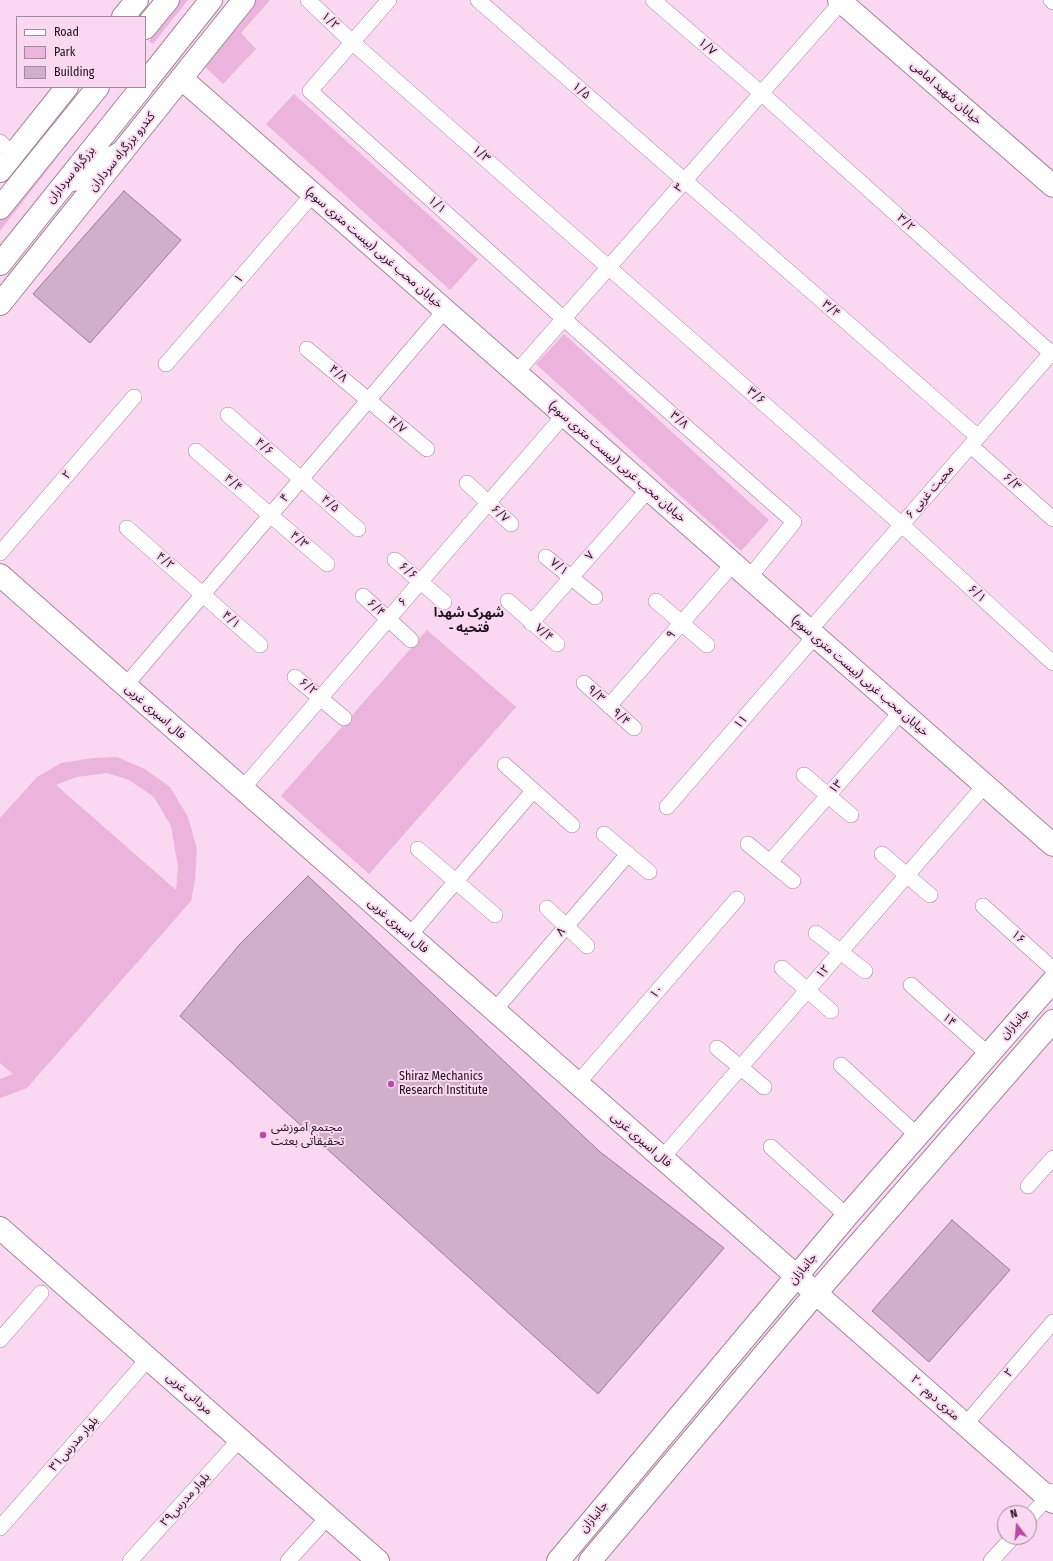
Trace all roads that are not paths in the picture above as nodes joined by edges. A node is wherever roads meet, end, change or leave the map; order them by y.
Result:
1 (137, 0) edge
2 (168, 0) edge
3 (211, 0) edge
4 (244, 0) edge
5 (308, 0) edge
6 (389, 0) edge
7 (478, 0) edge
8 (653, 0) edge
9 (1051, 0) edge
10 (841, 1) edge
11 (1053, 2) edge
12 (124, 16) edge
13 (146, 27) edge
14 (352, 42) junction
15 (181, 78) junction
16 (146, 81) edge
17 (66, 88) edge
18 (97, 88) edge
19 (140, 88) edge
20 (762, 93) junction
21 (122, 152) junction
22 (4, 156) edge
23 (685, 181) junction
24 (63, 185) junction
25 (1053, 186) edge
26 (313, 194) junction
27 (0, 208) edge
28 (0, 264) edge
29 (610, 267) junction
30 (0, 304) edge
31 (445, 310) junction
32 (564, 319) junction
33 (307, 349) dead end
34 (1050, 359) edge
35 (166, 364) dead end
36 (516, 373) junction
37 (134, 397) dead end
38 (368, 400) junction
39 (228, 415) dead end
40 (564, 415) junction
41 (974, 441) junction
42 (427, 450) dead end
43 (196, 451) dead end
44 (301, 479) junction
45 (467, 483) dead end
46 (649, 489) junction
47 (488, 503) junction
48 (270, 515) junction
49 (1053, 518) edge
50 (794, 522) joint
51 (511, 524) dead end
52 (902, 525) junction
53 (127, 528) dead end
54 (358, 529) dead end
55 (0, 553) edge
56 (546, 557) dead end
57 (395, 560) dead end
58 (327, 564) dead end
59 (741, 571) junction
60 (0, 575) edge
61 (571, 577) junction
62 (420, 582) junction
63 (203, 594) junction
64 (363, 596) dead end
65 (595, 597) dead end
66 (508, 601) dead end
67 (656, 601) dead end
68 (444, 602) dead end
69 (388, 619) junction
70 (531, 622) junction
71 (682, 623) junction
72 (812, 633) junction
73 (411, 640) dead end
74 (557, 644) dead end
75 (707, 644) dead end
76 (260, 645) dead end
77 (1053, 663) edge
78 (295, 677) dead end
79 (584, 683) dead end
80 (126, 686) junction
81 (320, 698) junction
82 (609, 706) junction
83 (901, 712) junction
84 (344, 718) dead end
85 (634, 728) dead end
86 (504, 765) dead end
87 (804, 775) dead end
88 (985, 785) junction
89 (242, 789) junction
90 (533, 790) junction
91 (828, 795) junction
92 (667, 807) dead end
93 (851, 814) dead end
94 (572, 826) dead end
95 (604, 834) dead end
96 (748, 844) dead end
97 (1053, 845) edge
98 (418, 849) dead end
99 (628, 854) junction
100 (882, 854) dead end
101 (770, 862) junction
102 (649, 872) dead end
103 (907, 875) junction
104 (456, 881) junction
105 (793, 881) dead end
106 (930, 895) dead end
107 (737, 900) dead end
108 (983, 906) dead end
109 (547, 908) dead end
110 (495, 915) dead end
111 (566, 926) junction
112 (816, 933) dead end
113 (409, 936) junction
114 (587, 946) dead end
115 (840, 952) junction
116 (782, 968) dead end
117 (1053, 969) edge
118 (865, 971) dead end
119 (1053, 981) edge
120 (911, 985) dead end
121 (807, 990) junction
122 (494, 1011) junction
123 (831, 1011) dead end
124 (1053, 1021) edge
125 (717, 1048) dead end
126 (988, 1054) junction
127 (841, 1065) dead end
128 (741, 1067) junction
129 (577, 1084) junction
130 (764, 1087) dead end
131 (918, 1136) junction
132 (771, 1147) dead end
133 (662, 1158) junction
134 (1053, 1158) edge
135 (1028, 1186) dead end
136 (847, 1216) junction
137 (0, 1228) edge
138 (796, 1277) junction
139 (41, 1293) dead end
140 (816, 1293) junction
141 (1053, 1322) edge
142 (0, 1340) edge
143 (148, 1359) junction
144 (965, 1425) junction
145 (240, 1439) junction
146 (1051, 1497) edge
147 (1037, 1510) edge
148 (328, 1517) junction
149 (0, 1528) edge
150 (1006, 1545) edge
151 (130, 1561) edge
152 (288, 1561) edge
153 (378, 1561) edge
154 (558, 1561) edge
155 (590, 1561) edge
156 (991, 1561) edge

1 - 12 main road
2 - 13 main road
3 - 16 main road, بزرگراه سرداران
4 - 15 main road, کندرو بزرگراه سرداران
5 - 14 street, ۱/۲
6 - 14 street
7 - 23 street, ۱/۵
8 - 20 street, ۱/۷
9 - 11 street
10 - 20 street, ۳
10 - 25 main road, خیابان شهید امامی
14 - 29 street, ۱/۳
14 - 32 street, ۱/۱
15 - 21 main road, کندرو بزرگراه سرداران
15 - 26 main road, خیابان محب غربی (بیست متری سوم)
17 - 22 main road
18 - 27 main road
19 - 24 main road, بزرگراه سرداران
20 - 23 street, ۳
20 - 34 street, ۳/۲
21 - 24 main road
21 - 30 main road, کندرو بزرگراه سرداران
23 - 29 street, ۳
23 - 41 street, ۳/۴
24 - 28 main road, بزرگراه سرداران
26 - 31 main road, خیابان محب غربی (بیست متری سوم)
26 - 35 street, ۱
29 - 32 street, ۳
29 - 52 street, ۳/۶
31 - 36 main road, خیابان محب غربی (بیست متری سوم)
31 - 38 street, ۴
32 - 36 street, ۳
32 - 50 street, ۳/۸
33 - 38 street, ۴/۸
34 - 41 street, محبت غربی ۶
36 - 40 main road, خیابان محب غربی (بیست متری سوم)
37 - 55 street, ۲
38 - 42 street, ۴/۷
38 - 44 street, ۴
39 - 44 street, ۴/۶
40 - 46 main road, خیابان محب غربی (بیست متری سوم)
40 - 47 street, ۶
41 - 49 street, ۶/۳
41 - 52 street, محبت غربی ۶
43 - 48 street, ۴/۴
44 - 48 street, ۴
44 - 54 street, ۴/۵
45 - 47 street, ۶/۷
46 - 59 main road, خیابان محب غربی (بیست متری سوم)
46 - 61 street, ۷
47 - 51 street, ۶/۷
47 - 62 street, ۶
48 - 58 street, ۴/۳
48 - 63 street, ۴
50 - 59 street, ۹
52 - 72 street, محبت غربی ۶
52 - 77 street, ۶/۱
53 - 63 street, ۴/۲
56 - 61 street, ۷/۱
57 - 62 street, ۶/۶
59 - 71 street, ۹
59 - 72 main road, خیابان محب غربی (بیست متری سوم)
60 - 80 main road, فال اسیری غربی
61 - 65 street, ۷/۱
61 - 70 street, ۷
62 - 68 street, ۶/۶
62 - 69 street, ۶
63 - 76 street, ۴/۱
63 - 80 street, ۴
64 - 69 street, ۶/۴
66 - 70 street, ۷/۴
67 - 71 street
69 - 73 street
69 - 81 street, ۶
70 - 74 street, ۷/۴
71 - 75 street
71 - 82 street, ۹
72 - 83 main road, خیابان محب غربی (بیست متری سوم)
72 - 92 street, ۱۱
78 - 81 street, ۶/۲
79 - 82 street, ۹/۳
80 - 89 main road, فال اسیری غربی
81 - 84 street
81 - 89 street, ۶
82 - 85 street, ۹/۴
83 - 88 main road, خیابان محب غربی (بیست متری سوم)
83 - 91 street, ۱۳
86 - 90 street
87 - 91 street
88 - 97 main road, خیابان محب غربی (بیست متری سوم)
88 - 103 street, ۱۲
89 - 113 main road, فال اسیری غربی
90 - 94 street
90 - 104 street
91 - 93 street
91 - 101 street, ۱۳
95 - 99 street
96 - 101 street
98 - 104 street
99 - 102 street
99 - 111 street, ۸
100 - 103 street
101 - 105 street
103 - 106 street
103 - 115 street, ۱۲
104 - 110 street
104 - 113 street
107 - 129 street, ۱۰
108 - 117 street, ۱۶
109 - 111 street
111 - 114 street
111 - 122 street, ۸
112 - 115 street
113 - 122 main road, فال اسیری غربی
115 - 118 street
115 - 121 street, ۱۲
116 - 121 street
119 - 126 main road, جانبازان
120 - 126 street, ۱۴
121 - 123 street
121 - 128 street, ۱۲
122 - 129 main road, فال اسیری غربی
124 - 140 main road
125 - 128 street
126 - 131 main road, جانبازان
127 - 131 street
128 - 130 street
128 - 133 street, ۱۲
129 - 133 main road, فال اسیری غربی
131 - 136 main road, جانبازان
132 - 136 street
133 - 138 main road, فال اسیری غربی
134 - 135 street
136 - 138 main road, جانبازان
137 - 143 main road, مردانی غربی
138 - 140 main road, فال اسیری غربی
138 - 154 main road, جانبازان
139 - 142 street
140 - 144 main road, ۲۰ متری دوم
140 - 155 main road
141 - 144 street, ۲
143 - 145 main road, مردانی غربی
143 - 149 street, بلوار مدرس۳۱
144 - 146 main road, ۲۰ متری دوم
145 - 148 main road, مردانی غربی
145 - 151 street, ۲۹بلوار مدرس
146 - 147 street
148 - 152 street
148 - 153 main road, مردانی غربی
150 - 156 street

